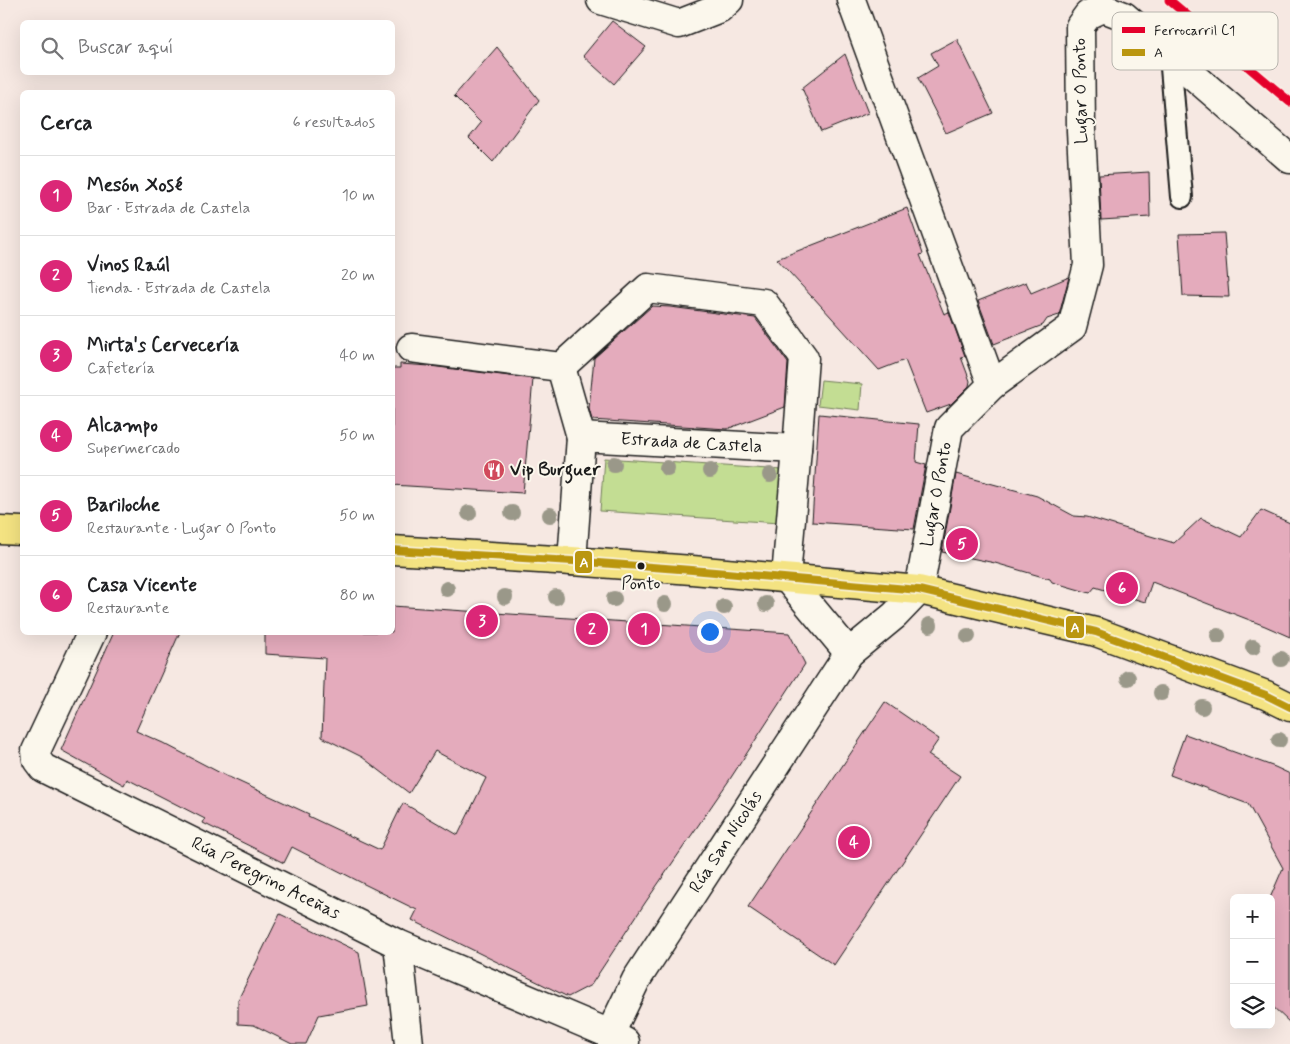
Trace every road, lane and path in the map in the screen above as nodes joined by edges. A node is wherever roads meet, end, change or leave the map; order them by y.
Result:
1 (601, 0) edge
2 (729, 0) edge
3 (851, 0) edge
4 (1114, 12) edge
5 (1171, 70) edge
6 (1186, 70) edge
7 (1290, 159) edge
8 (1182, 197) dead end
9 (411, 348) dead end
10 (561, 367) junction
11 (992, 385) junction
12 (581, 437) junction
13 (797, 448) junction
14 (0, 530) edge
15 (20, 531) edge
16 (395, 550) edge
17 (572, 561) junction
18 (786, 577) junction
19 (919, 590) junction
20 (91, 635) edge
21 (849, 653) junction
22 (1290, 707) edge
23 (398, 944) junction
24 (616, 1041) edge
25 (409, 1044) edge

1 - 2 street
3 - 11 street
4 - 11 street, Lugar O Ponto
5 - 8 lane
6 - 7 street, Lugar O Ponto
9 - 10 street
10 - 12 street
10 - 13 street
11 - 19 street, Lugar O Ponto
12 - 13 street, Estrada de Castela
12 - 17 street
13 - 18 street
14 - 15 main road
16 - 17 main road
17 - 18 main road
18 - 19 main road
18 - 21 street
19 - 21 street, Rúa San Nicolás
19 - 22 main road
20 - 23 street, Rúa Peregrino Aceñas
21 - 24 street, Rúa San Nicolás
23 - 24 street, Rúa Peregrino Aceñas
23 - 25 street

